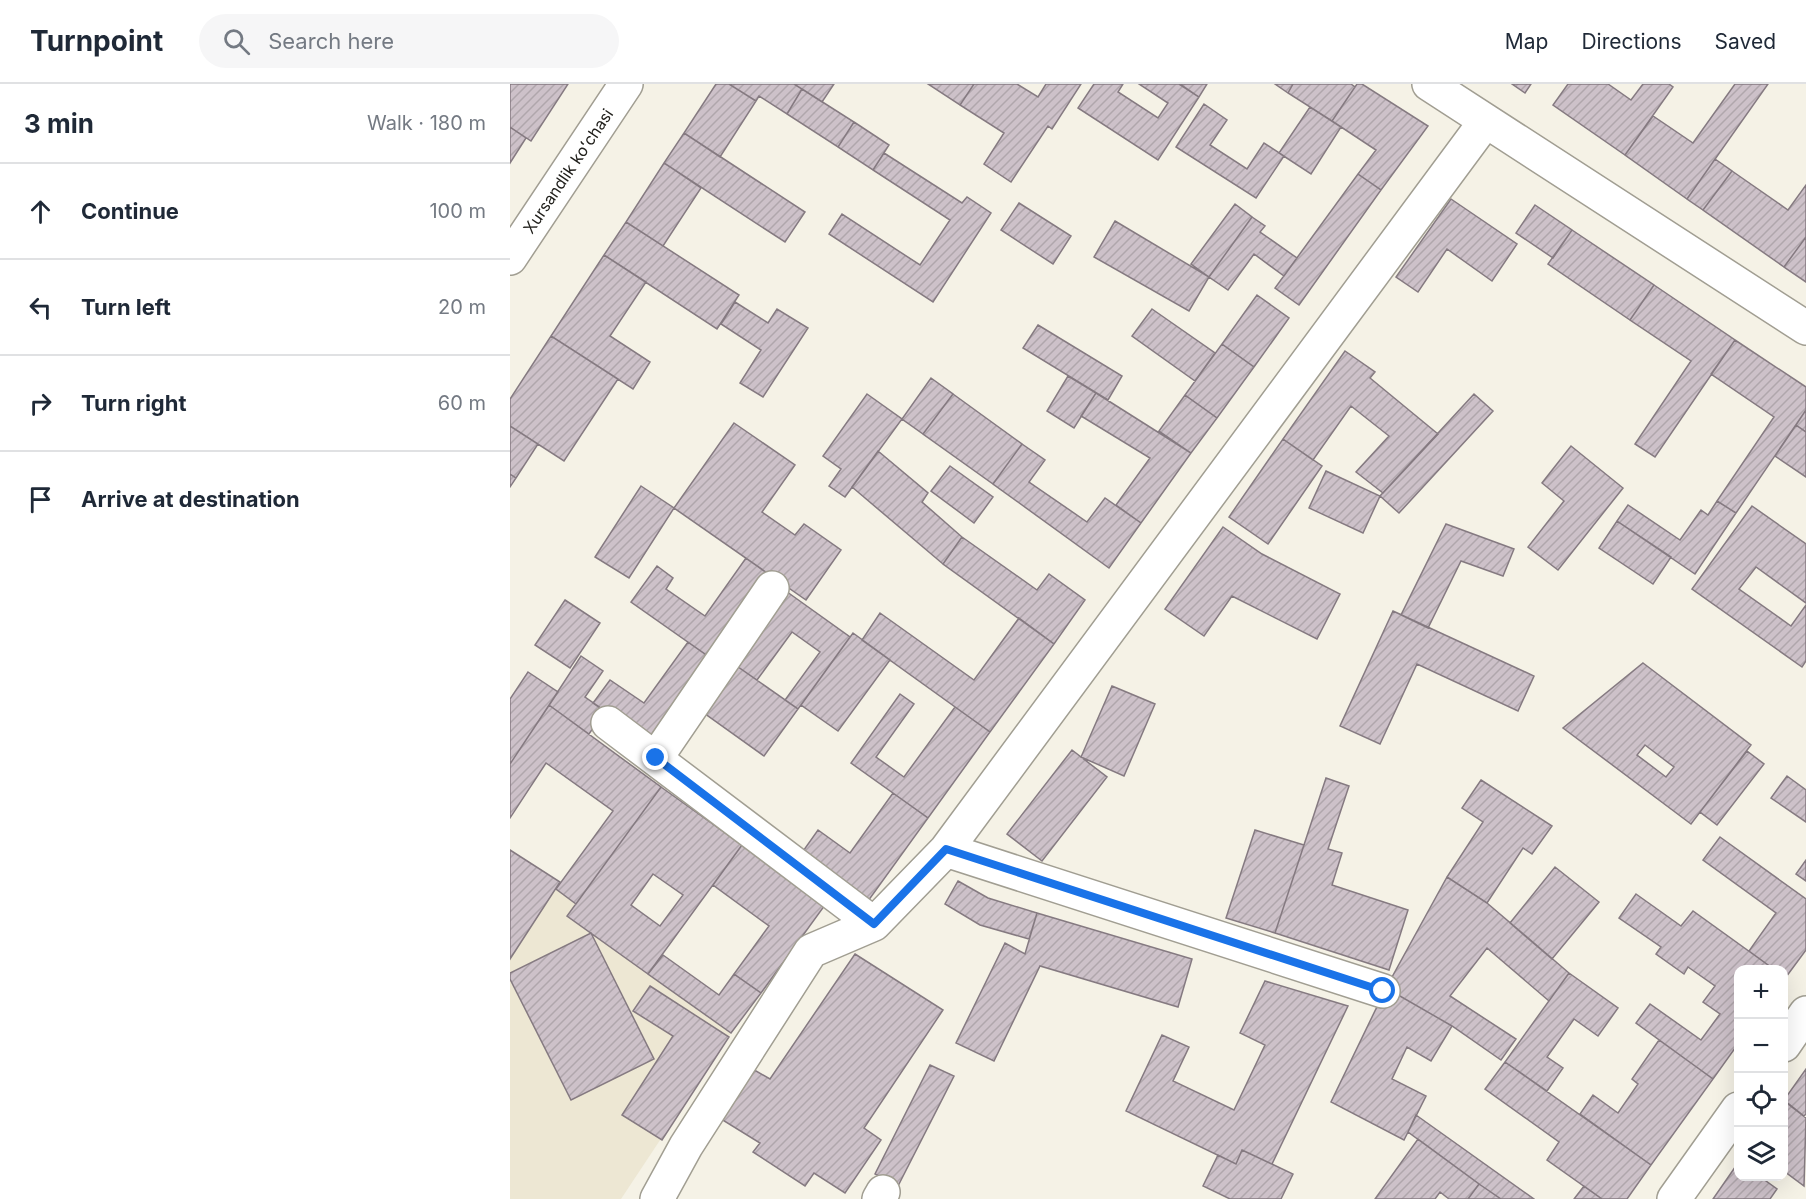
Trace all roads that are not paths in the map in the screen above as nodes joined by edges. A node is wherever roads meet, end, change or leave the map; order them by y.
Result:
1 (626, 84) edge
2 (1429, 84) edge
3 (1485, 122) junction
4 (510, 258) edge
5 (1806, 328) edge
6 (772, 588) dead end
7 (608, 723) dead end
8 (656, 758) junction
9 (946, 849) junction
10 (874, 924) junction
11 (1383, 991) dead end
12 (1806, 1013) edge
13 (1788, 1039) edge
14 (1734, 1115) edge
15 (657, 1199) edge
16 (1674, 1199) edge

1 - 4 street, Xursandlik koʻchasi
2 - 3 street
3 - 5 street
3 - 9 street
6 - 8 street
7 - 8 street
8 - 10 street
9 - 10 street
9 - 11 street
10 - 15 street
12 - 13 street
14 - 16 street

